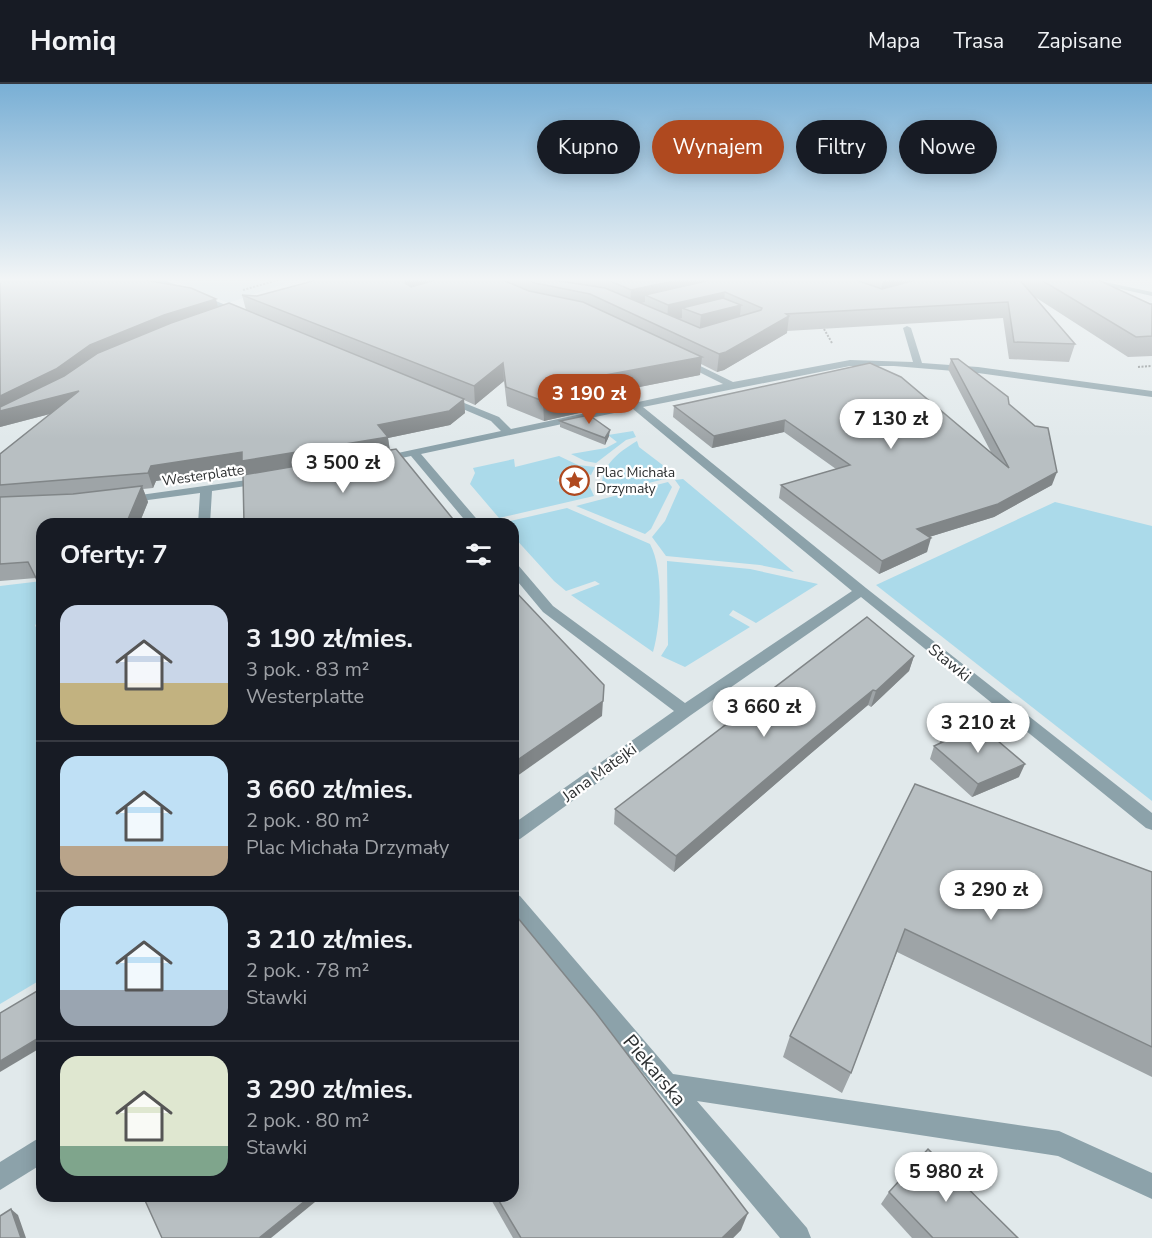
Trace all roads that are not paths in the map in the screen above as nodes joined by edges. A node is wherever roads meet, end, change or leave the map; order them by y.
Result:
1 (908, 332) edge
2 (672, 355) edge
3 (918, 364) junction
4 (732, 385) junction
5 (1152, 394) edge
6 (439, 395) edge
7 (636, 406) junction
8 (509, 433) junction
9 (414, 453) junction
10 (370, 462) edge
11 (273, 480) edge
12 (206, 491) junction
13 (111, 501) edge
14 (204, 518) edge
15 (470, 518) edge
16 (519, 575) edge
17 (861, 591) junction
18 (685, 711) junction
19 (1152, 824) edge
20 (519, 830) edge
21 (519, 909) edge
22 (668, 1085) junction
23 (36, 1153) edge
24 (0, 1177) edge
25 (1152, 1186) edge
26 (797, 1238) edge

1 - 3 street
2 - 4 street
3 - 4 street
3 - 5 street
4 - 7 street
6 - 8 street
7 - 8 street
7 - 17 street
8 - 9 street
9 - 10 street
9 - 15 street
11 - 12 street, Westerplatte
12 - 13 street, Westerplatte
12 - 14 street
16 - 18 street
17 - 18 street
17 - 19 street, Stawki
18 - 20 street, Jana Matejki
21 - 22 street, Piekarska
22 - 25 street
22 - 26 street, Piekarska
23 - 24 street

